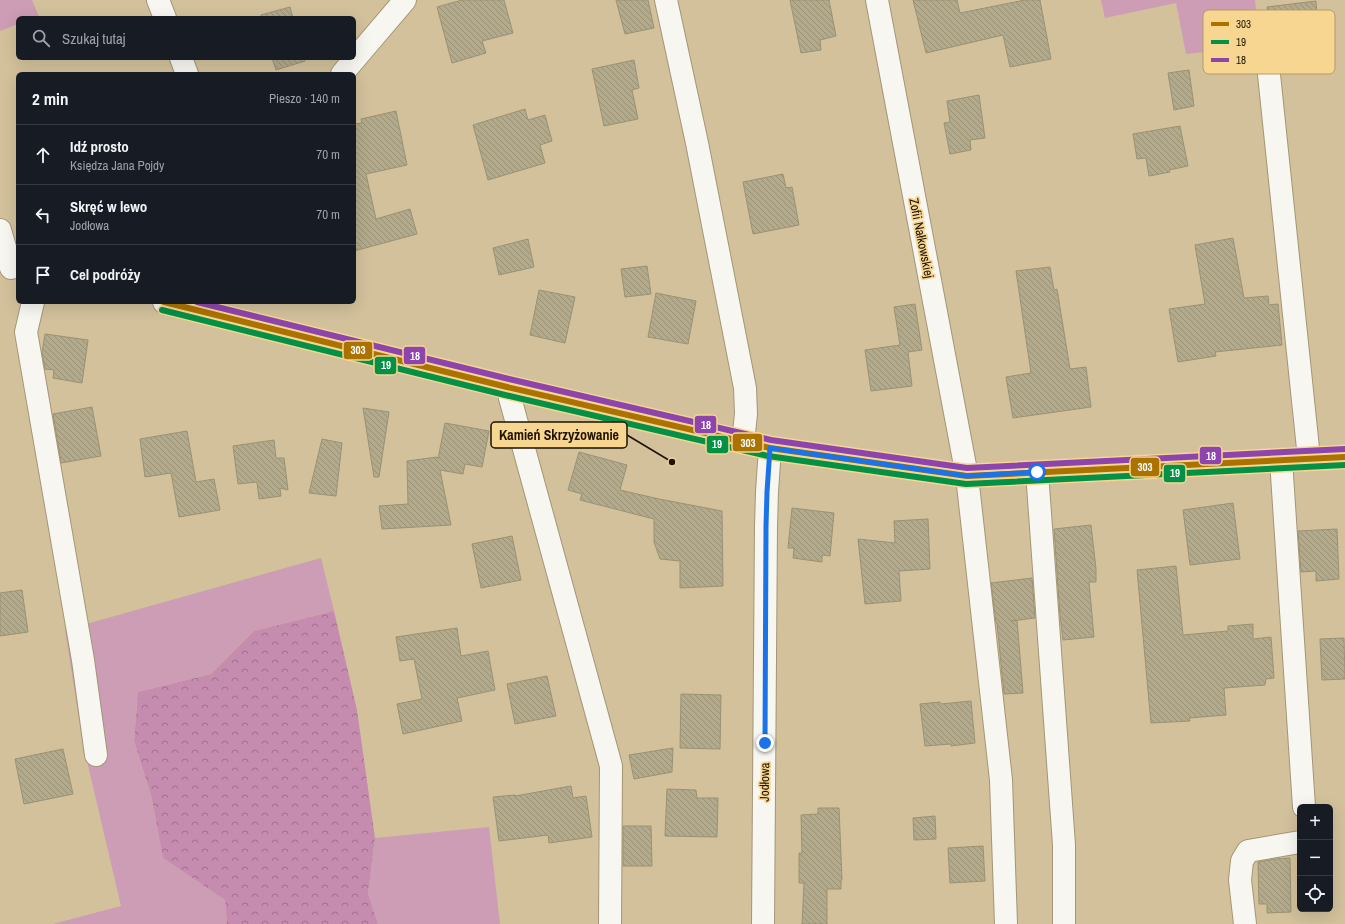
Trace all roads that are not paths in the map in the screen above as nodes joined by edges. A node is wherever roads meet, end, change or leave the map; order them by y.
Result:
1 (158, 0) edge
2 (405, 0) edge
3 (666, 0) edge
4 (877, 0) edge
5 (164, 16) edge
6 (356, 58) edge
7 (182, 60) edge
8 (354, 60) edge
9 (186, 72) edge
10 (344, 72) edge
11 (1269, 74) edge
12 (0, 230) edge
13 (10, 268) edge
14 (33, 304) edge
15 (179, 304) edge
16 (506, 387) junction
17 (742, 442) junction
18 (770, 448) junction
19 (1345, 457) edge
20 (1309, 458) junction
21 (1281, 460) junction
22 (1037, 472) junction
23 (967, 476) junction
24 (96, 755) dead end
25 (1304, 804) edge
26 (1297, 843) edge
27 (610, 924) edge
28 (763, 924) edge
29 (1006, 924) edge
30 (1064, 924) edge
31 (1245, 924) edge

1 - 5 street
2 - 6 street
3 - 17 street
4 - 23 street, Zofii Nałkowskiej
7 - 9 street
8 - 10 street
11 - 20 street
12 - 13 street
14 - 24 street
15 - 16 street
16 - 17 street
16 - 27 street
17 - 18 street
18 - 23 street
18 - 28 street, Jodłowa
19 - 20 street
20 - 21 street
21 - 22 street
21 - 25 street
22 - 23 street
22 - 30 street
23 - 29 street, Zofii Nałkowskiej
26 - 31 street

